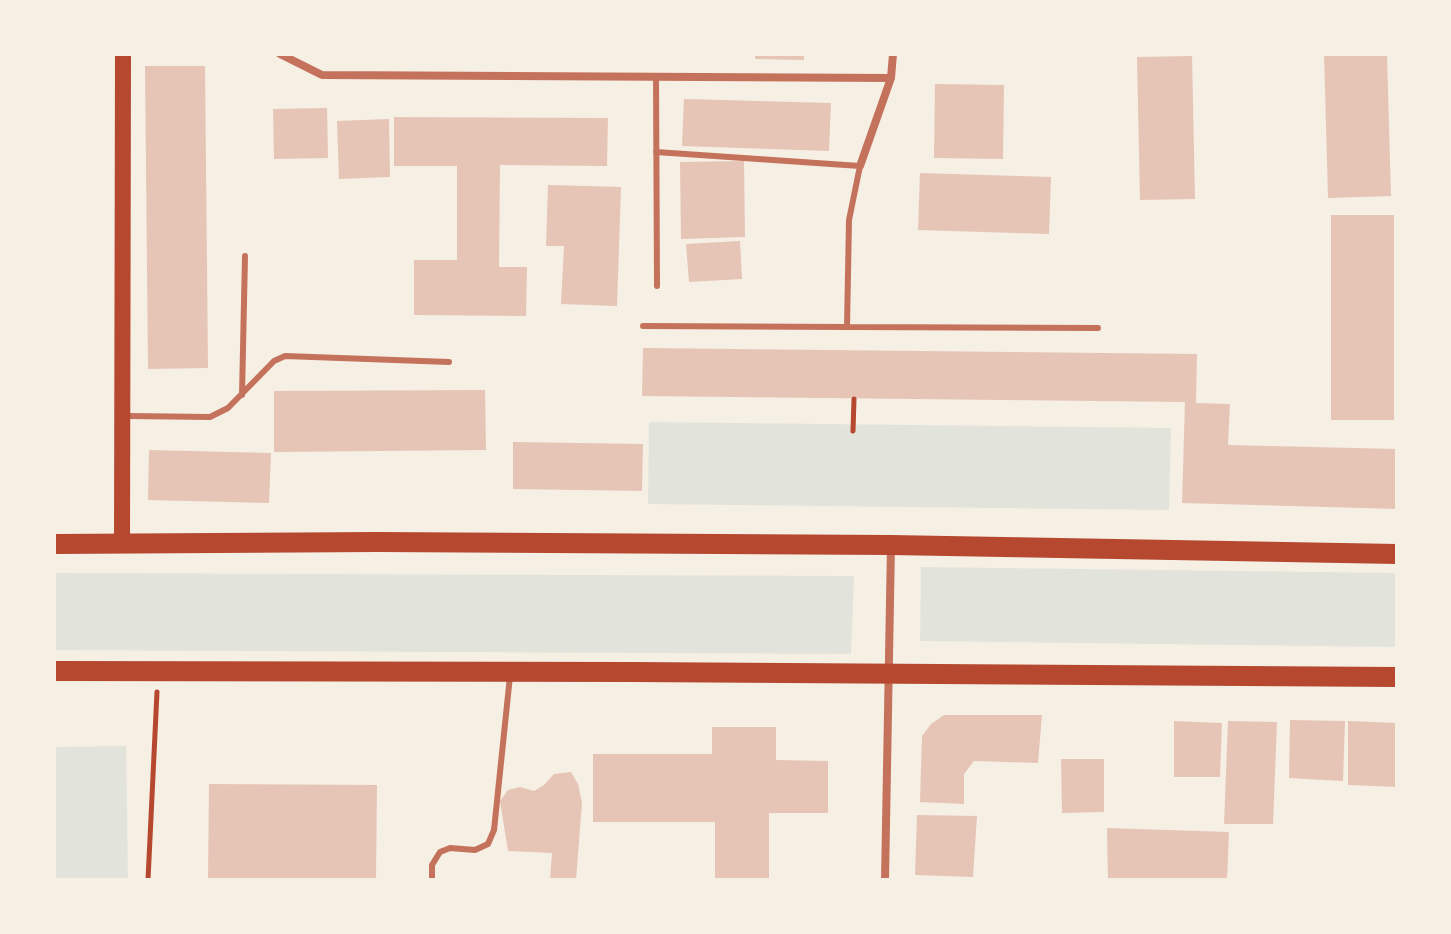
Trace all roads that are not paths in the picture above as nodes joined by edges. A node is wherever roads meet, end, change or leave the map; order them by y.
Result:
1 (126, 54) edge
2 (280, 54) edge
3 (893, 54) edge
4 (656, 77) junction
5 (891, 78) junction
6 (656, 152) junction
7 (860, 166) junction
8 (245, 256) dead end
9 (657, 286) dead end
10 (643, 326) dead end
11 (847, 327) junction
12 (1098, 328) dead end
13 (449, 362) dead end
14 (242, 395) junction
15 (128, 416) junction
16 (124, 543) junction
17 (54, 544) edge
18 (891, 545) junction
19 (1397, 554) edge
20 (54, 671) edge
21 (511, 672) junction
22 (889, 673) junction
23 (1397, 677) edge
24 (432, 880) edge
25 (885, 880) edge

1 - 15 main road
1 - 16 main road
2 - 4 street
3 - 5 street
4 - 5 street
4 - 6 lane
5 - 7 street
6 - 7 lane
6 - 9 lane
7 - 11 lane
8 - 14 lane
10 - 11 lane
11 - 12 lane
13 - 14 lane
14 - 15 lane
15 - 16 main road
16 - 17 main road
16 - 18 main road
18 - 19 main road
18 - 22 street
20 - 21 main road
21 - 22 main road
21 - 24 lane
22 - 23 main road
22 - 25 street

